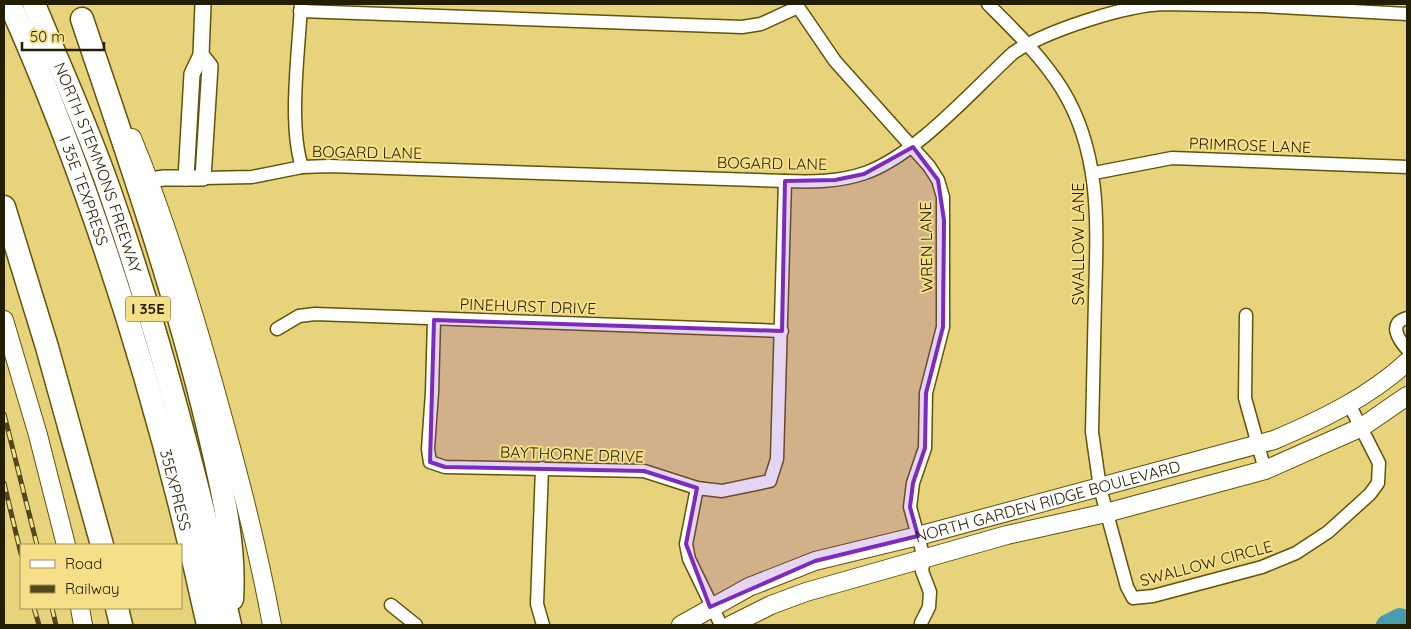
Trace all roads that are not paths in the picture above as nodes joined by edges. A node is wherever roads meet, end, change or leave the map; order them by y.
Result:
1 (10, 4) edge
2 (34, 4) edge
3 (203, 4) edge
4 (988, 4) edge
5 (797, 5) edge
6 (301, 7) edge
7 (80, 11) edge
8 (1407, 14) edge
9 (1026, 45) junction
10 (201, 55) junction
11 (913, 147) junction
12 (302, 167) junction
13 (1407, 167) edge
14 (1094, 173) junction
15 (186, 178) junction
16 (203, 178) junction
17 (150, 180) junction
18 (785, 181) junction
19 (4, 207) edge
20 (1246, 315) dead end
21 (1407, 318) edge
22 (4, 320) edge
23 (434, 320) junction
24 (276, 329) dead end
25 (782, 331) junction
26 (1407, 349) edge
27 (1407, 362) edge
28 (146, 384) joint
29 (1407, 396) edge
30 (1349, 404) junction
31 (1362, 427) junction
32 (1257, 445) junction
33 (542, 468) junction
34 (1265, 470) junction
35 (698, 488) junction
36 (1100, 488) junction
37 (1106, 513) junction
38 (918, 536) junction
39 (66, 544) edge
40 (102, 544) edge
41 (924, 558) junction
42 (391, 605) dead end
43 (710, 607) junction
44 (80, 609) edge
45 (117, 609) edge
46 (921, 623) dead end
47 (84, 625) edge
48 (121, 625) edge
49 (208, 625) edge
50 (230, 625) edge
51 (272, 625) edge
52 (416, 625) edge
53 (543, 625) edge
54 (682, 625) edge
55 (721, 625) edge
56 (731, 625) edge

1 - 28 highway, I 35E TEXPRESS
2 - 50 highway, NORTH STEMMONS FREEWAY / I 35E
3 - 10 street
4 - 9 street, SWALLOW LANE
5 - 6 street
5 - 11 street, WREN LANE
6 - 12 street
7 - 17 main road
7 - 50 highway
8 - 9 street, BOGARD LANE
9 - 11 street, BOGARD LANE
9 - 14 street, SWALLOW LANE
10 - 15 street
10 - 16 street
11 - 18 street, BOGARD LANE
11 - 38 street, WREN LANE
12 - 16 street, BOGARD LANE
12 - 18 street, BOGARD LANE
13 - 14 street, PRIMROSE LANE
14 - 36 street, SWALLOW LANE
15 - 16 street
15 - 17 street
17 - 51 main road
18 - 25 street
19 - 40 highway
20 - 32 street
21 - 26 street
22 - 39 main road
23 - 24 street, PINEHURST DRIVE
23 - 25 street, PINEHURST DRIVE
23 - 33 street, BAYTHORNE DRIVE
25 - 35 street, BAYTHORNE DRIVE
27 - 30 main road, NORTH GARDEN RIDGE BOULEVARD
28 - 49 highway, 35EXPRESS
29 - 31 main road, NORTH GARDEN RIDGE BOULEVARD
30 - 31 street, SWALLOW CIRCLE
30 - 32 main road, NORTH GARDEN RIDGE BOULEVARD
31 - 34 main road, NORTH GARDEN RIDGE BOULEVARD
31 - 37 street, SWALLOW CIRCLE
32 - 34 street
32 - 36 main road, NORTH GARDEN RIDGE BOULEVARD
33 - 35 street, BAYTHORNE DRIVE
33 - 53 street
34 - 37 main road, NORTH GARDEN RIDGE BOULEVARD
35 - 43 street
36 - 37 street, SWALLOW CIRCLE
36 - 38 main road, NORTH GARDEN RIDGE BOULEVARD
37 - 41 main road, NORTH GARDEN RIDGE BOULEVARD
38 - 41 street, WREN LANE
38 - 43 main road, NORTH GARDEN RIDGE BOULEVARD
41 - 46 street, WREN LANE
41 - 56 main road, NORTH GARDEN RIDGE BOULEVARD
42 - 52 street
43 - 54 main road, NORTH GARDEN RIDGE BOULEVARD
43 - 55 street
44 - 47 main road
45 - 48 highway

